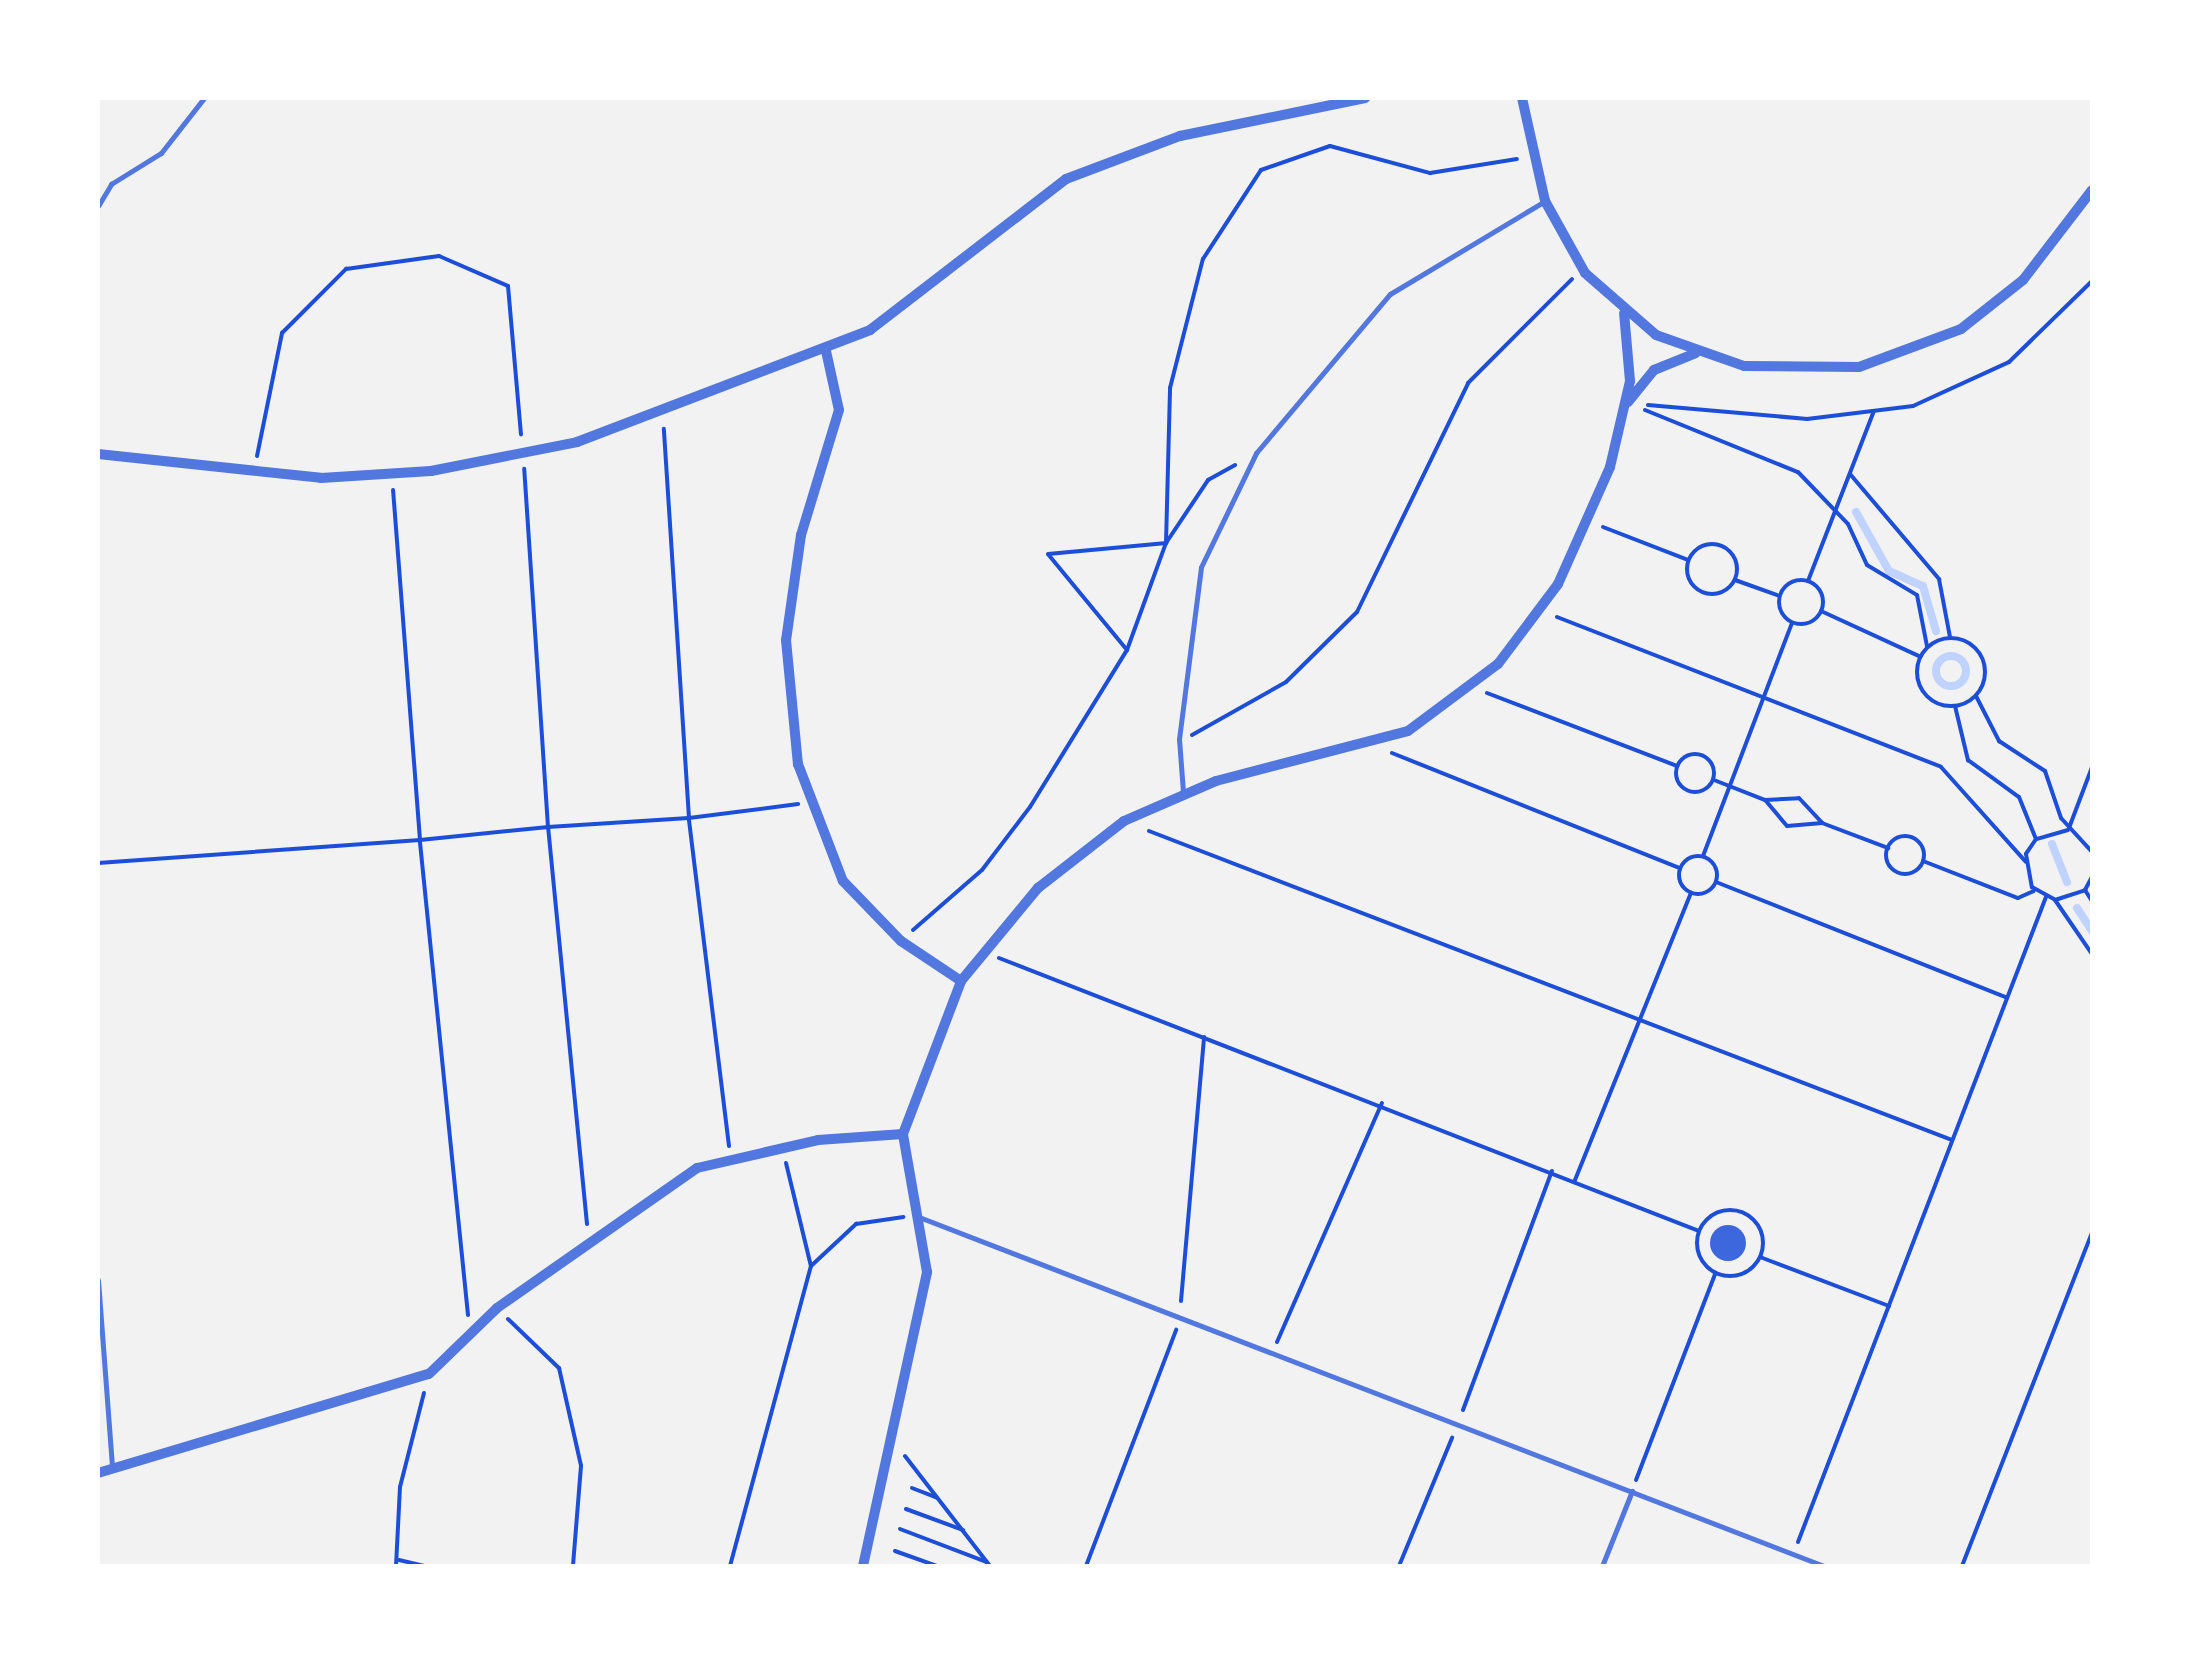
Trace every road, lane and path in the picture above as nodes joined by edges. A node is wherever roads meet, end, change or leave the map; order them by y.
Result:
1 (204, 98) edge
2 (1364, 98) edge
3 (1522, 98) edge
4 (1532, 156) junction
5 (2091, 196) edge
6 (1545, 201) junction
7 (98, 206) edge
8 (1585, 272) junction
9 (2092, 282) edge
10 (1624, 313) junction
11 (826, 351) junction
12 (1696, 353) junction
13 (1627, 403) junction
14 (1874, 411) junction
15 (663, 413) junction
16 (1256, 453) junction
17 (98, 454) edge
18 (523, 456) junction
19 (1850, 474) junction
20 (392, 475) junction
21 (257, 477) junction
22 (1833, 508) junction
23 (1590, 522) junction
24 (1166, 543) junction
25 (1688, 560) junction
26 (1735, 580) junction
27 (1808, 581) junction
28 (1779, 596) junction
29 (1540, 611) junction
30 (1821, 611) junction
31 (1792, 623) junction
32 (1950, 637) junction
33 (1927, 646) junction
34 (1128, 650) junction
35 (1920, 656) junction
36 (1473, 688) junction
37 (1976, 696) junction
38 (1762, 699) junction
39 (1954, 706) junction
40 (1179, 740) junction
41 (1372, 745) junction
42 (1678, 766) junction
43 (2092, 767) edge
44 (1714, 780) junction
45 (1730, 786) junction
46 (1183, 792) junction
47 (1766, 800) junction
48 (813, 802) junction
49 (689, 818) junction
50 (1124, 821) junction
51 (1822, 823) junction
52 (548, 828) junction
53 (2068, 830) junction
54 (2036, 839) junction
55 (420, 840) junction
56 (1888, 848) junction
57 (2092, 852) edge
58 (1703, 856) junction
59 (1923, 861) junction
60 (2026, 862) junction
61 (98, 863) edge
62 (1680, 868) junction
63 (2092, 877) edge
64 (1716, 882) junction
65 (2036, 890) junction
66 (2085, 890) junction
67 (1691, 893) junction
68 (2046, 898) junction
69 (2055, 900) junction
70 (2092, 901) edge
71 (901, 941) junction
72 (980, 951) junction
73 (2092, 954) edge
74 (961, 981) junction
75 (2007, 998) junction
76 (1640, 1021) junction
77 (1382, 1104) junction
78 (903, 1134) junction
79 (1952, 1140) junction
80 (782, 1149) junction
81 (730, 1160) junction
82 (1552, 1171) junction
83 (1575, 1180) junction
84 (916, 1216) junction
85 (1699, 1231) junction
86 (2092, 1233) edge
87 (589, 1244) junction
88 (1760, 1256) junction
89 (811, 1266) junction
90 (1715, 1274) junction
91 (98, 1280) edge
92 (1889, 1306) junction
93 (497, 1308) junction
94 (470, 1334) junction
95 (1272, 1354) junction
96 (429, 1374) junction
97 (1458, 1422) junction
98 (893, 1452) junction
99 (112, 1468) junction
100 (98, 1473) edge
101 (912, 1488) dead end
102 (1632, 1491) junction
103 (939, 1498) junction
104 (906, 1509) dead end
105 (900, 1529) dead end
106 (963, 1530) junction
107 (895, 1550) dead end
108 (1792, 1555) junction
109 (397, 1563) edge
110 (989, 1564) edge
111 (424, 1566) edge
112 (573, 1566) edge
113 (730, 1566) edge
114 (862, 1566) edge
115 (937, 1566) edge
116 (1399, 1566) edge
117 (1602, 1566) edge
118 (1788, 1566) edge
119 (1824, 1566) edge
120 (1962, 1566) edge

1 - 7 lane
2 - 11 street
3 - 4 street
4 - 6 street
4 - 24 path
5 - 12 street
6 - 8 street
6 - 16 lane
8 - 10 street
8 - 40 path
9 - 14 path
10 - 12 street
10 - 13 street
11 - 15 street
11 - 48 street
12 - 13 street
13 - 14 path
13 - 22 path
13 - 23 street
14 - 19 path
15 - 18 street
15 - 49 path
16 - 24 path
16 - 40 lane
17 - 21 street
18 - 20 street
18 - 21 path
18 - 52 path
19 - 22 path
19 - 32 path
20 - 21 street
20 - 55 path
22 - 27 path
22 - 33 path
23 - 25 path
23 - 29 street
24 - 34 path
24 - 34 path
25 - 26 path
25 - 26 path
26 - 28 path
27 - 28 path
27 - 30 path
28 - 31 path
29 - 36 street
29 - 38 path
30 - 31 path
30 - 35 path
31 - 38 path
32 - 33 path
32 - 37 path
33 - 35 path
34 - 71 path
35 - 39 path
36 - 41 street
36 - 42 path
37 - 39 path
37 - 53 path
38 - 45 path
38 - 60 path
39 - 54 path
40 - 46 lane
41 - 46 street
41 - 62 path
42 - 44 path
42 - 44 path
43 - 53 path
44 - 45 path
45 - 47 path
45 - 58 path
46 - 50 street
47 - 51 path
47 - 51 path
48 - 49 path
48 - 71 street
49 - 52 path
49 - 81 path
50 - 72 street
50 - 76 path
51 - 56 path
52 - 55 path
52 - 87 path
53 - 54 path
53 - 57 path
54 - 60 path
55 - 61 path
55 - 94 path
56 - 59 path
56 - 59 path
58 - 62 path
58 - 64 path
59 - 65 path
60 - 65 path
62 - 67 path
63 - 66 path
64 - 67 path
64 - 75 path
65 - 68 path
66 - 69 path
66 - 70 path
67 - 76 path
68 - 69 path
68 - 75 path
69 - 73 path
71 - 74 street
72 - 74 street
72 - 77 path
74 - 78 street
75 - 79 path
76 - 79 path
76 - 83 path
77 - 82 path
77 - 95 path
78 - 80 street
78 - 84 street
79 - 92 path
80 - 81 street
80 - 89 path
81 - 87 street
82 - 83 path
82 - 97 path
83 - 85 path
84 - 89 path
84 - 95 lane
84 - 98 street
85 - 88 path
85 - 90 path
86 - 120 path
87 - 93 street
88 - 90 path
88 - 92 path
89 - 113 path
90 - 102 path
91 - 99 lane
92 - 108 path
93 - 94 street
93 - 112 path
94 - 96 street
95 - 97 lane
96 - 99 street
96 - 109 path
97 - 102 lane
97 - 116 path
98 - 103 path
98 - 114 street
99 - 100 street
101 - 103 path
102 - 108 lane
102 - 117 lane
103 - 106 path
104 - 106 path
105 - 110 path
106 - 110 path
107 - 115 path
108 - 118 lane
108 - 119 lane
109 - 111 path

